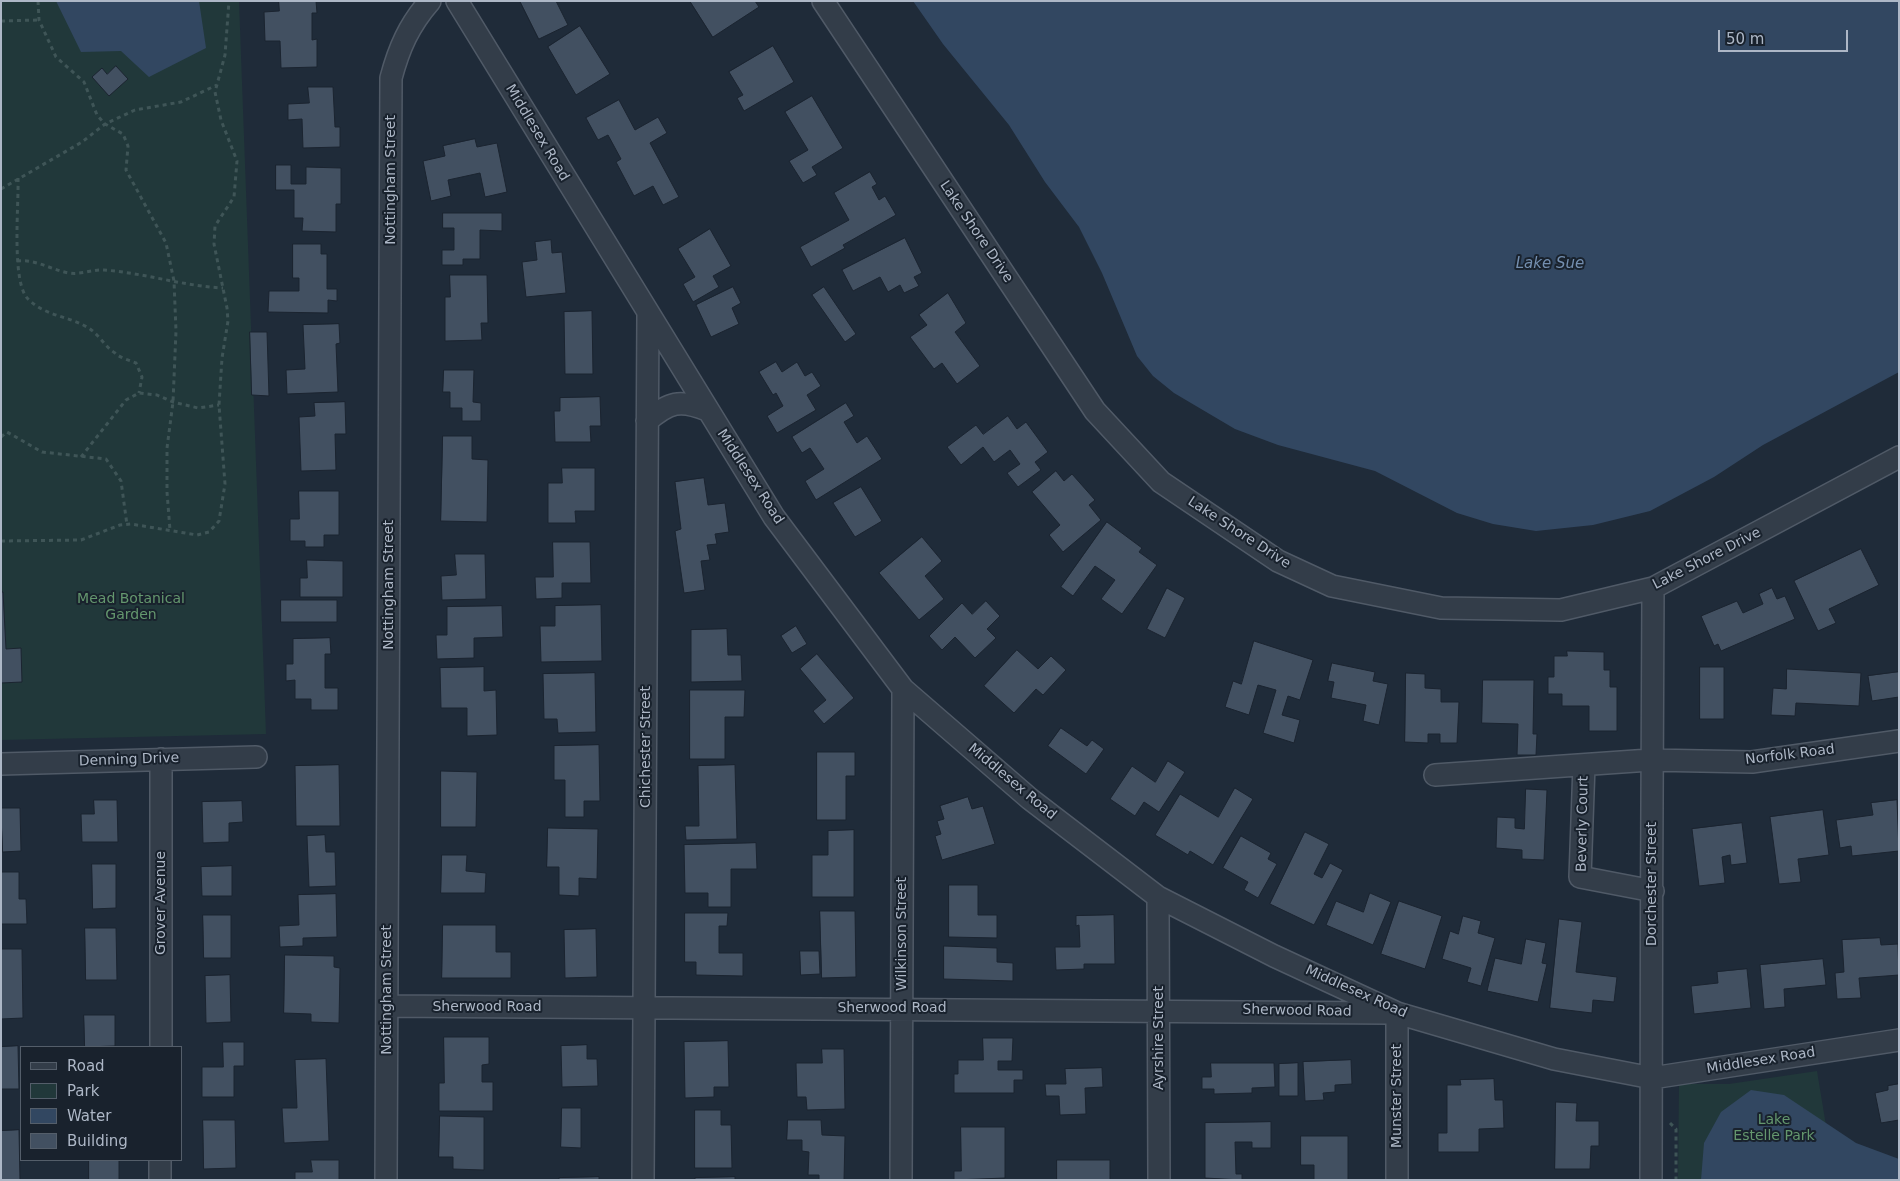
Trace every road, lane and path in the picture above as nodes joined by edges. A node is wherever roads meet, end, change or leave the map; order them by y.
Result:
1 (38, 1) edge
2 (229, 1) edge
3 (430, 1) edge
4 (457, 1) edge
5 (823, 1) edge
6 (39, 20) junction
7 (1, 21) edge
8 (217, 85) junction
9 (105, 124) junction
10 (18, 178) junction
11 (1, 189) edge
12 (17, 261) junction
13 (174, 281) junction
14 (223, 288) junction
15 (648, 315) junction
16 (140, 394) junction
17 (173, 402) junction
18 (219, 405) junction
19 (707, 410) junction
20 (648, 422) junction
21 (1, 437) edge
22 (1899, 457) edge
23 (80, 458) junction
24 (127, 525) junction
25 (170, 531) junction
26 (1, 541) edge
27 (1653, 588) junction
28 (903, 689) junction
29 (1899, 741) edge
30 (256, 757) dead end
31 (161, 759) junction
32 (1650, 760) junction
33 (1, 764) edge
34 (1584, 765) junction
35 (1435, 775) dead end
36 (1653, 891) junction
37 (1158, 897) junction
38 (387, 1006) junction
39 (644, 1008) junction
40 (902, 1008) junction
41 (1159, 1010) junction
42 (1397, 1013) junction
43 (1899, 1040) edge
44 (161, 1046) edge
45 (1652, 1078) junction
46 (160, 1161) edge
47 (160, 1180) edge
48 (386, 1180) edge
49 (643, 1180) edge
50 (901, 1180) edge
51 (1159, 1180) edge
52 (1397, 1180) edge
53 (1651, 1180) edge

1 - 6 path
2 - 8 path
3 - 38 street, Nottingham Street
4 - 15 street, Middlesex Road
5 - 27 street, Lake Shore Drive
6 - 7 path
6 - 9 path
8 - 9 path
8 - 14 path
9 - 10 path
9 - 13 path
10 - 11 path
10 - 12 path
12 - 13 path
12 - 16 path
13 - 14 path
13 - 17 path
14 - 18 path
15 - 19 street, Middlesex Road
15 - 20 street, Chichester Street
16 - 17 path
16 - 23 path
17 - 18 path
17 - 25 path
18 - 25 path
19 - 20 street
19 - 28 street, Middlesex Road
20 - 39 street, Chichester Street
21 - 23 path
22 - 27 street, Lake Shore Drive
23 - 24 path
24 - 25 path
24 - 26 path
27 - 32 street, Dorchester Street
28 - 37 street, Middlesex Road
28 - 40 street, Wilkinson Street
29 - 32 street, Norfolk Road
30 - 31 street, Denning Drive
31 - 33 street, Denning Drive
31 - 44 street, Grover Avenue
32 - 34 street, Beverly Court
32 - 36 street, Dorchester Street
34 - 35 street
34 - 36 street, Beverly Court
36 - 45 street, Dorchester Street
37 - 41 street, Ayrshire Street
37 - 42 street, Middlesex Road
38 - 39 street, Sherwood Road
38 - 48 street, Nottingham Street
39 - 40 street, Sherwood Road
39 - 49 street, Chichester Street
40 - 41 street, Sherwood Road
40 - 50 street, Wilkinson Street
41 - 42 street, Sherwood Road
41 - 51 street, Ayrshire Street
42 - 45 street, Middlesex Road
42 - 52 street, Munster Street
43 - 45 street, Middlesex Road
45 - 53 street, Dorchester Street
46 - 47 street

